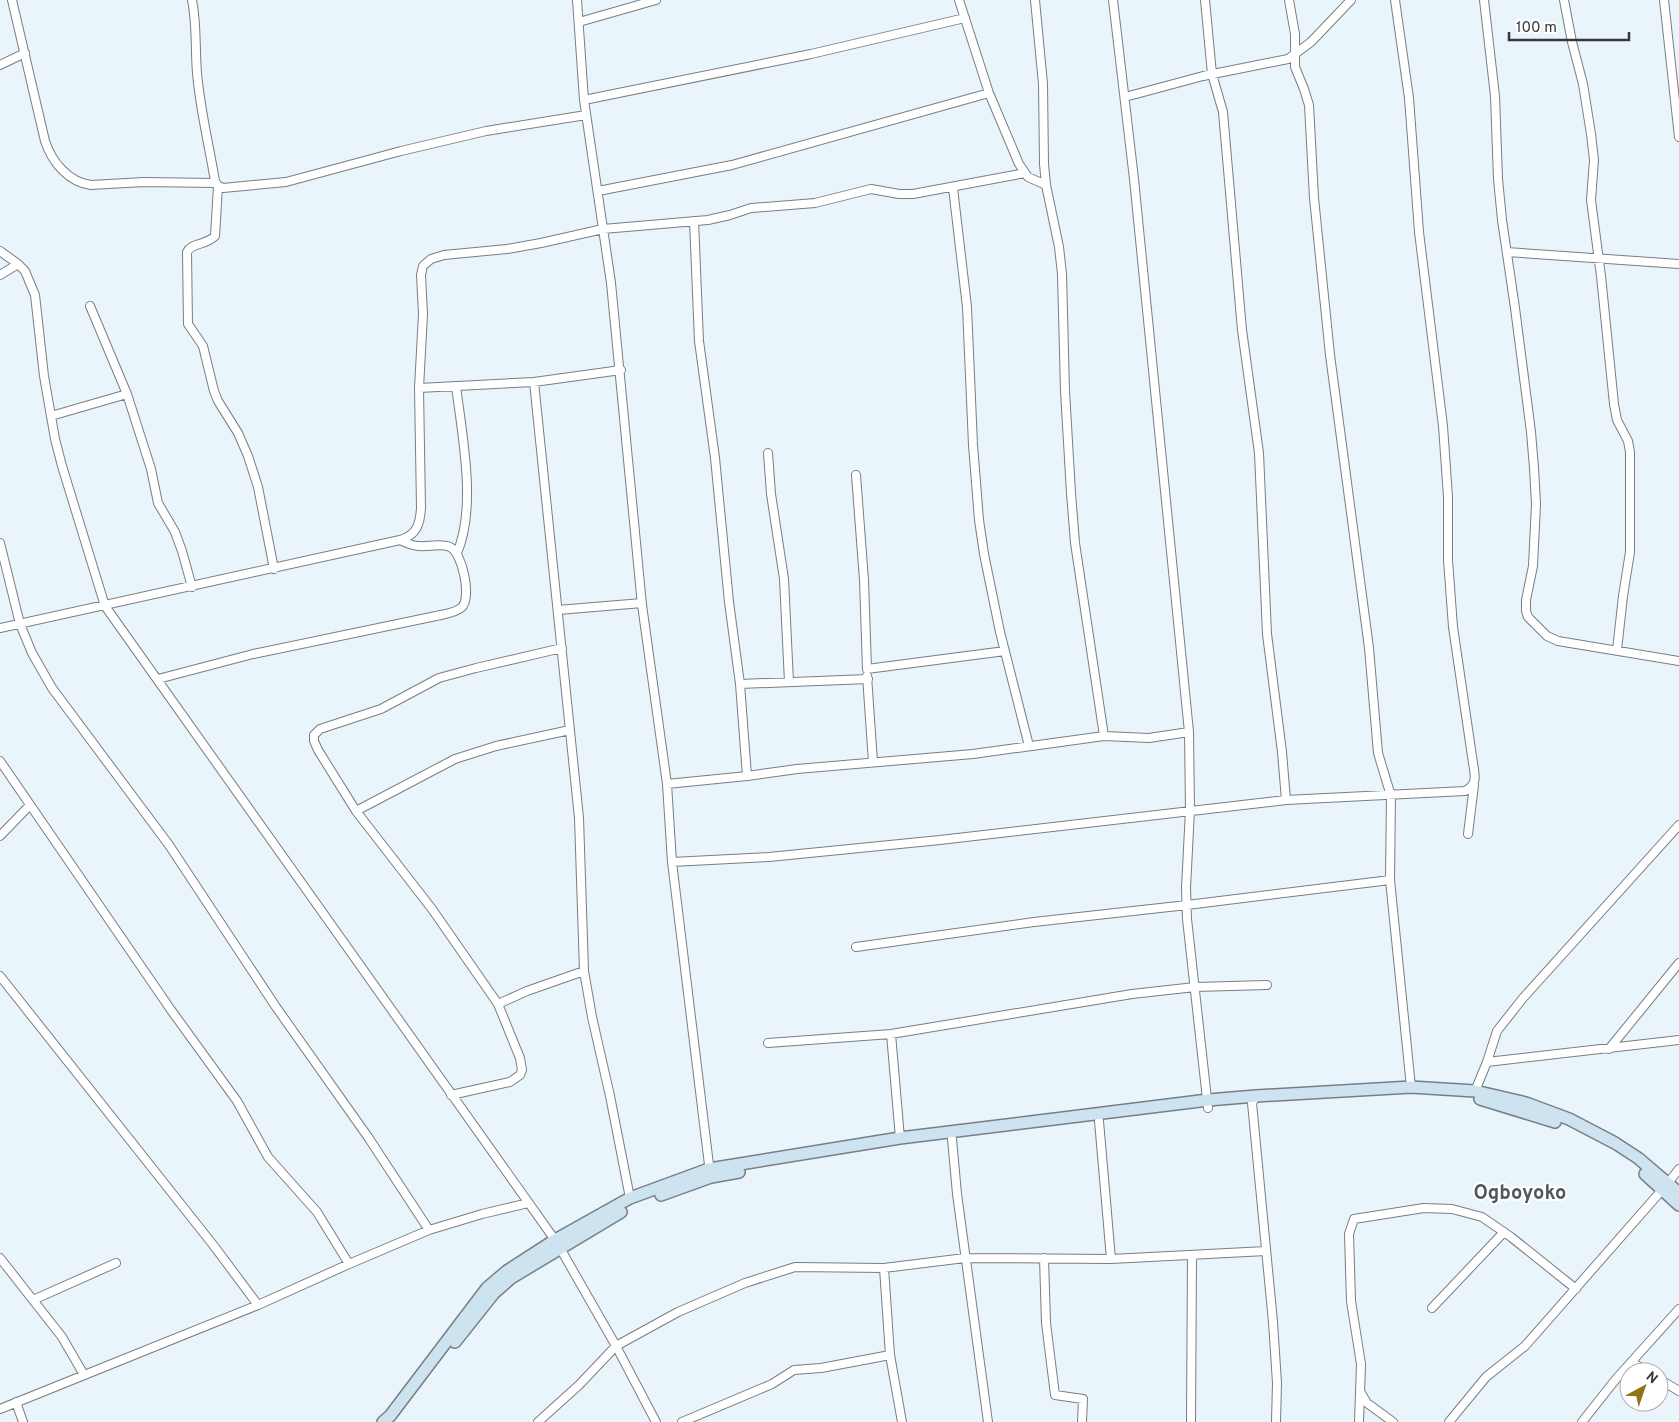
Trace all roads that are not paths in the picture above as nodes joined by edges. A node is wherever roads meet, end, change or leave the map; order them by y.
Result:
1 (12, 0) edge
2 (192, 0) edge
3 (577, 0) edge
4 (656, 0) edge
5 (959, 0) edge
6 (1035, 0) edge
7 (1113, 0) edge
8 (1205, 0) edge
9 (1289, 0) edge
10 (1351, 0) edge
11 (1395, 0) edge
12 (1484, 0) edge
13 (1564, 0) edge
14 (1664, 0) edge
15 (965, 18) junction
16 (579, 22) junction
17 (25, 53) junction
18 (1296, 55) junction
19 (0, 65) edge
20 (1212, 74) junction
21 (989, 93) junction
22 (1125, 97) junction
23 (584, 100) junction
24 (586, 115) junction
25 (1679, 137) edge
26 (1025, 173) junction
27 (217, 185) junction
28 (1046, 185) junction
29 (953, 188) junction
30 (598, 191) junction
31 (694, 220) junction
32 (603, 229) junction
33 (0, 251) edge
34 (1507, 252) junction
35 (1599, 259) junction
36 (18, 264) junction
37 (1679, 264) edge
38 (0, 275) edge
39 (90, 306) dead end
40 (620, 370) junction
41 (534, 382) junction
42 (456, 386) junction
43 (419, 388) junction
44 (127, 394) junction
45 (52, 416) junction
46 (768, 452) dead end
47 (856, 475) dead end
48 (400, 540) junction
49 (0, 543) edge
50 (457, 553) junction
51 (274, 568) junction
52 (192, 587) junction
53 (642, 603) junction
54 (105, 606) junction
55 (558, 610) junction
56 (20, 624) junction
57 (0, 628) edge
58 (562, 648) junction
59 (1618, 650) junction
60 (1005, 651) junction
61 (1679, 661) edge
62 (867, 668) junction
63 (158, 679) junction
64 (868, 679) junction
65 (789, 682) junction
66 (740, 684) junction
67 (570, 730) junction
68 (1189, 732) junction
69 (1104, 736) junction
70 (1029, 746) junction
71 (0, 761) edge
72 (872, 762) junction
73 (747, 776) junction
74 (667, 784) junction
75 (1474, 785) junction
76 (1391, 796) junction
77 (1286, 800) junction
78 (30, 805) junction
79 (1190, 810) junction
80 (356, 811) junction
81 (1679, 825) edge
82 (1468, 834) dead end
83 (0, 836) edge
84 (672, 862) junction
85 (1390, 880) junction
86 (1187, 905) junction
87 (856, 948) dead end
88 (1679, 963) edge
89 (584, 971) junction
90 (0, 976) edge
91 (1267, 985) dead end
92 (1195, 987) junction
93 (498, 1004) junction
94 (891, 1034) junction
95 (1679, 1040) edge
96 (768, 1043) dead end
97 (1609, 1049) junction
98 (1487, 1062) junction
99 (1411, 1087) junction
100 (1475, 1090) junction
101 (451, 1094) junction
102 (1254, 1099) junction
103 (1208, 1104) junction
104 (1525, 1107) junction
105 (1099, 1121) junction
106 (900, 1138) junction
107 (952, 1139) junction
108 (1679, 1169) edge
109 (710, 1173) junction
110 (1665, 1186) junction
111 (1679, 1193) edge
112 (630, 1198) junction
113 (528, 1203) junction
114 (1679, 1205) edge
115 (429, 1230) junction
116 (1504, 1232) junction
117 (558, 1244) junction
118 (1266, 1251) junction
119 (1192, 1256) junction
120 (0, 1258) edge
121 (965, 1258) junction
122 (1044, 1258) junction
123 (1111, 1259) junction
124 (116, 1263) dead end
125 (349, 1264) junction
126 (884, 1268) junction
127 (1576, 1289) junction
128 (34, 1300) junction
129 (258, 1305) junction
130 (1432, 1308) dead end
131 (1679, 1309) edge
132 (616, 1346) junction
133 (890, 1355) junction
134 (1632, 1362) edge
135 (84, 1376) junction
136 (1619, 1376) edge
137 (1361, 1393) junction
138 (16, 1402) junction
139 (0, 1409) edge
140 (24, 1422) edge
141 (383, 1422) edge
142 (392, 1422) edge
143 (538, 1422) edge
144 (656, 1422) edge
145 (682, 1422) edge
146 (902, 1422) edge
147 (988, 1422) edge
148 (1082, 1422) edge
149 (1192, 1422) edge
150 (1276, 1422) edge
151 (1359, 1422) edge
152 (1393, 1422) edge
153 (1449, 1422) edge
154 (1582, 1422) edge

1 - 17 street
2 - 27 street
3 - 16 street
4 - 16 street
5 - 15 street
6 - 28 street
7 - 22 street
8 - 20 street
9 - 18 street
10 - 18 street
11 - 75 street
12 - 34 street
13 - 35 street
14 - 25 street
15 - 21 street
15 - 23 street
16 - 23 street
17 - 19 street
17 - 27 street
18 - 20 street
18 - 76 street
20 - 22 street
20 - 77 street
21 - 26 street
21 - 30 street
22 - 68 street
23 - 24 street
24 - 27 street
24 - 30 street
26 - 28 street
26 - 29 street
27 - 51 street
28 - 69 street
29 - 31 street
29 - 60 street
30 - 32 street
31 - 32 street
31 - 66 street
32 - 40 street
32 - 43 street
33 - 36 street
34 - 35 street
34 - 59 street
35 - 37 street
35 - 59 street
36 - 38 street
36 - 45 street
39 - 44 street
40 - 41 street
40 - 53 street
41 - 42 street
41 - 55 street
42 - 43 street
42 - 50 street
43 - 48 street
44 - 45 street
44 - 52 street
45 - 54 street
46 - 65 street
47 - 62 street
48 - 50 street
48 - 51 street
49 - 56 street
50 - 63 street
51 - 52 street
52 - 54 street
53 - 55 street
53 - 74 street
54 - 56 street
54 - 63 street
55 - 58 street
56 - 57 street
56 - 115 street
58 - 67 street
58 - 80 street
59 - 61 street
60 - 62 street
60 - 70 street
62 - 64 street
63 - 101 street
64 - 65 street
64 - 72 street
65 - 66 street
66 - 73 street
67 - 80 street
67 - 89 street
68 - 69 street
68 - 79 street
69 - 70 street
70 - 72 street
71 - 78 street
72 - 73 street
73 - 74 street
74 - 84 street
75 - 76 street
75 - 82 street
76 - 77 street
76 - 85 street
77 - 79 street
78 - 83 street
78 - 125 street
79 - 84 street
79 - 86 street
80 - 93 street
81 - 98 street
84 - 109 street
85 - 86 street
85 - 99 street
86 - 87 street
86 - 92 street
88 - 97 street
89 - 93 street
89 - 112 street
90 - 129 street
91 - 92 street
92 - 94 street
92 - 103 street
93 - 101 street
94 - 96 street
94 - 106 street
95 - 97 street
97 - 98 street
98 - 100 street
99 - 100 main road
99 - 102 main road
100 - 104 main road
101 - 113 street
102 - 103 main road
102 - 104 main road
102 - 118 street
103 - 105 main road
103 - 106 main road
104 - 110 main road
105 - 107 main road
105 - 123 street
106 - 109 main road
107 - 109 main road
107 - 121 street
108 - 110 street
109 - 112 main road
109 - 117 main road
110 - 111 main road
110 - 114 main road
110 - 127 street
112 - 117 main road
113 - 115 street
113 - 117 street
115 - 125 street
116 - 127 street
116 - 130 street
116 - 137 street
117 - 132 street
117 - 141 main road
117 - 142 main road
118 - 119 street
118 - 150 street
119 - 123 street
119 - 149 street
120 - 128 street
121 - 122 street
121 - 126 street
121 - 147 street
122 - 123 street
122 - 148 street
124 - 128 street
125 - 129 street
126 - 132 street
126 - 133 street
127 - 153 street
128 - 135 street
129 - 135 street
131 - 134 street
132 - 143 street
132 - 144 street
133 - 145 street
133 - 146 street
135 - 138 street
136 - 154 street
137 - 151 street
137 - 152 street
138 - 139 street
138 - 140 street

